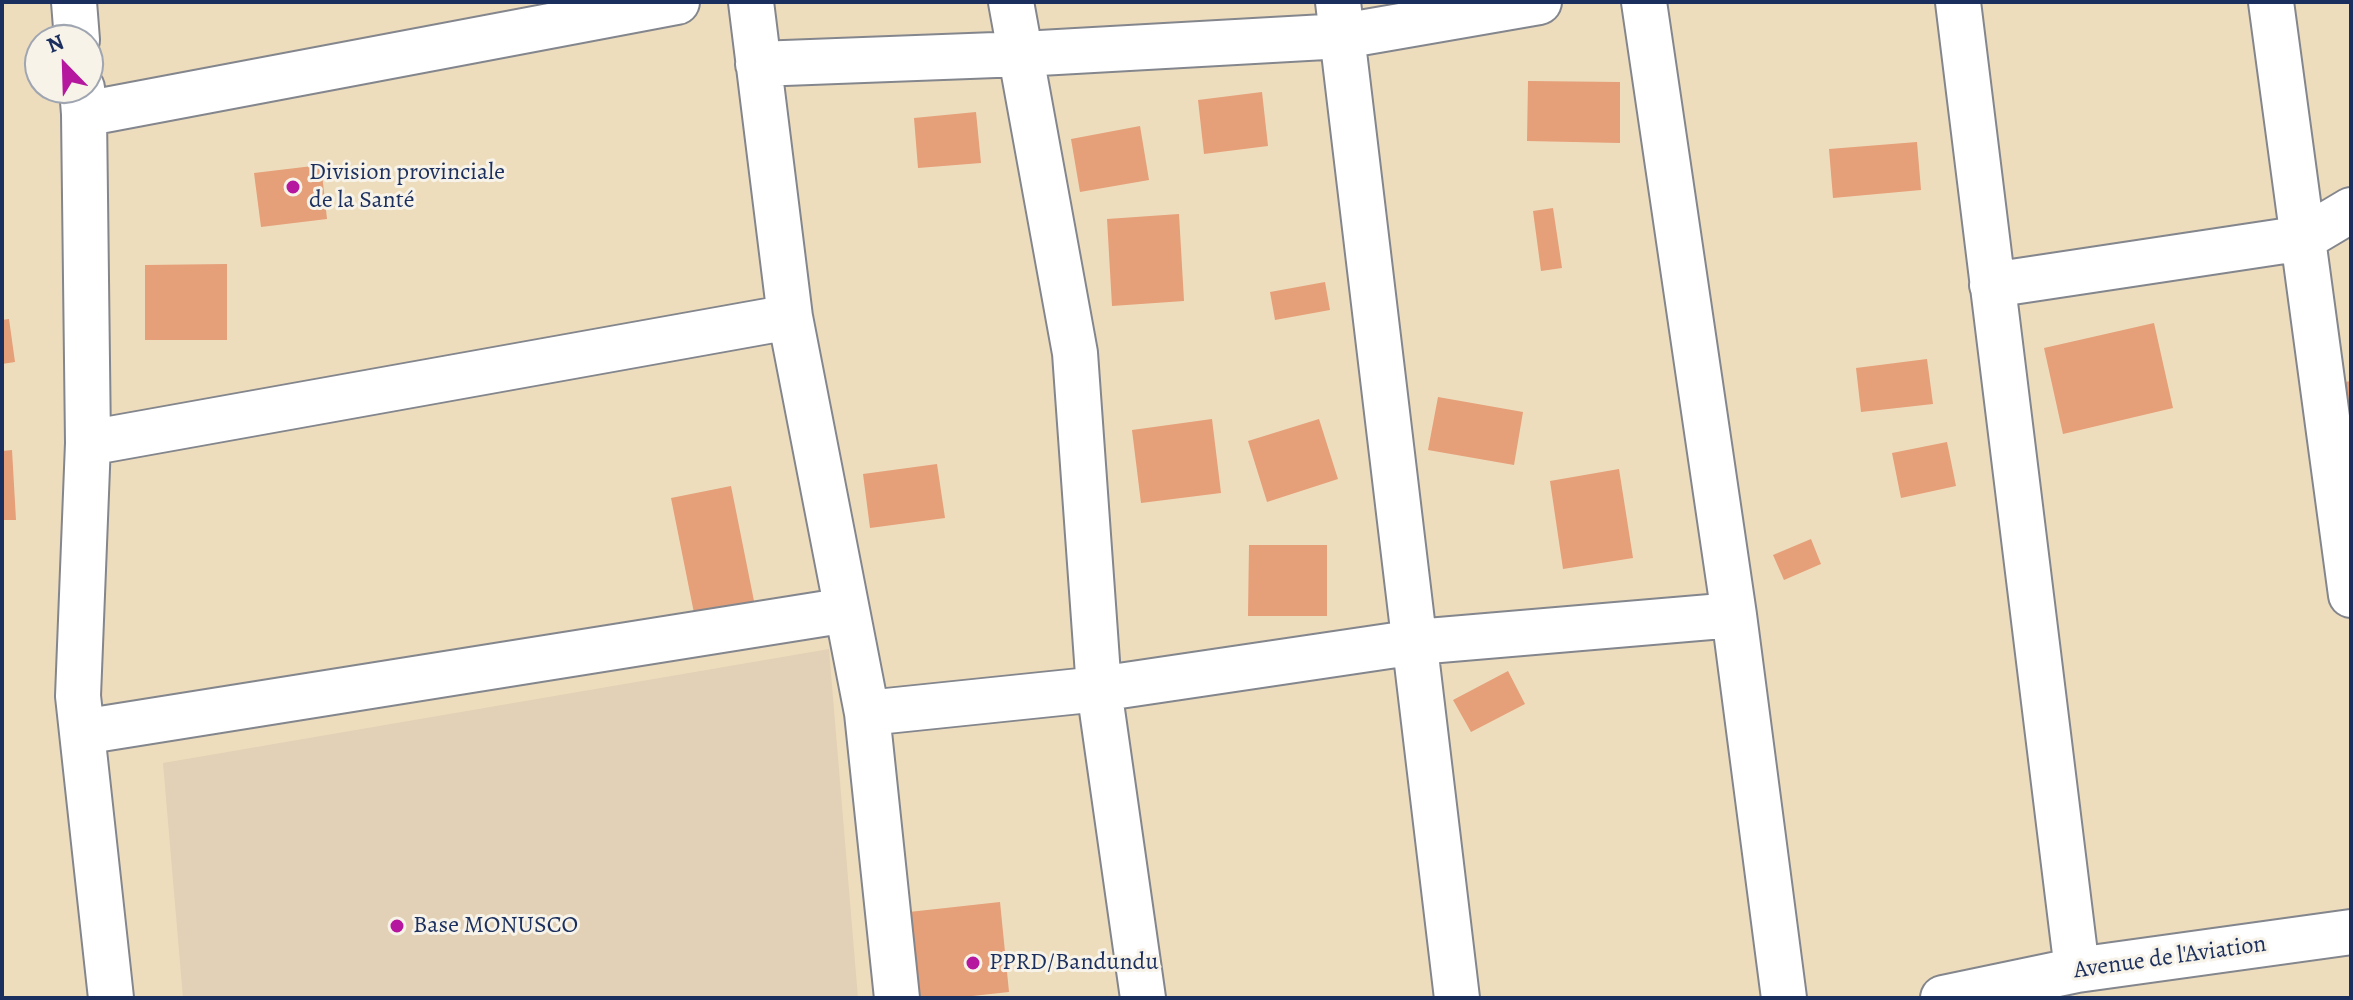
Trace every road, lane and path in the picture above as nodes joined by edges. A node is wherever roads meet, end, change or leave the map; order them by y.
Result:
1 (74, 2) edge
2 (677, 2) edge
3 (751, 2) edge
4 (1011, 2) edge
5 (1539, 2) edge
6 (1644, 2) edge
7 (1958, 2) edge
8 (2271, 2) edge
9 (1340, 19) edge
10 (76, 24) edge
11 (1022, 54) junction
12 (758, 64) junction
13 (104, 98) edge
14 (83, 104) edge
15 (2351, 210) edge
16 (2304, 238) junction
17 (1992, 285) junction
18 (790, 317) junction
19 (88, 443) junction
20 (2351, 595) edge
21 (847, 610) junction
22 (1734, 615) junction
23 (1416, 642) junction
24 (1099, 689) junction
25 (867, 713) junction
26 (82, 732) junction
27 (2351, 932) edge
28 (2077, 970) junction
29 (111, 998) edge
30 (897, 998) edge
31 (1143, 998) edge
32 (1457, 998) edge
33 (1784, 998) edge
34 (1943, 998) edge

1 - 10 street
2 - 13 street
3 - 12 street
4 - 11 street
5 - 9 street
6 - 22 street
7 - 17 street
8 - 16 street
9 - 11 street
9 - 23 street
11 - 12 street
11 - 24 street
12 - 18 street
14 - 19 street
15 - 16 street
16 - 17 street
16 - 20 street
17 - 28 street
18 - 19 street
18 - 21 street
19 - 26 street
21 - 25 street
21 - 26 street
22 - 23 street
22 - 33 street
23 - 24 street
23 - 32 street
24 - 25 street
24 - 31 street
25 - 30 street
26 - 29 street
27 - 28 street, Avenue de l'Aviation
28 - 34 street, Avenue de l'Aviation

